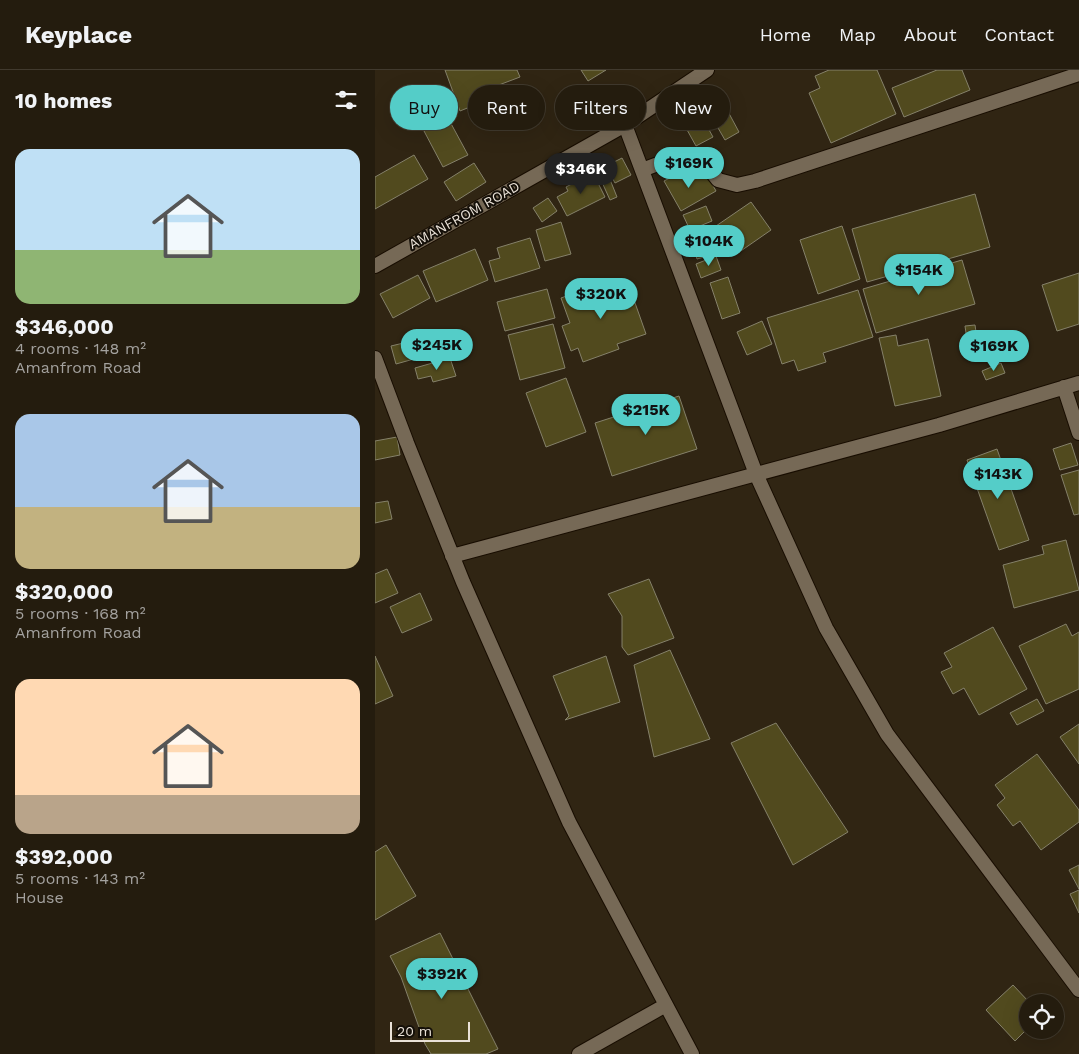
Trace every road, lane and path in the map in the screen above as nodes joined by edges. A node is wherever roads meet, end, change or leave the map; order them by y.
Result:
1 (707, 70) edge
2 (1079, 74) edge
3 (646, 111) edge
4 (616, 130) edge
5 (627, 130) edge
6 (641, 170) junction
7 (375, 266) edge
8 (375, 358) edge
9 (1079, 383) edge
10 (1064, 387) junction
11 (1079, 433) edge
12 (756, 474) junction
13 (453, 556) junction
14 (1079, 990) edge
15 (667, 1005) junction
16 (579, 1054) edge
17 (692, 1054) edge

1 - 3 street, AMANFROM ROAD
2 - 6 street
4 - 7 street, AMANFROM ROAD
5 - 6 street
6 - 12 street
8 - 13 street
9 - 10 street
10 - 11 street
10 - 12 street
12 - 13 street
12 - 14 street
13 - 15 street
15 - 16 street
15 - 17 street

